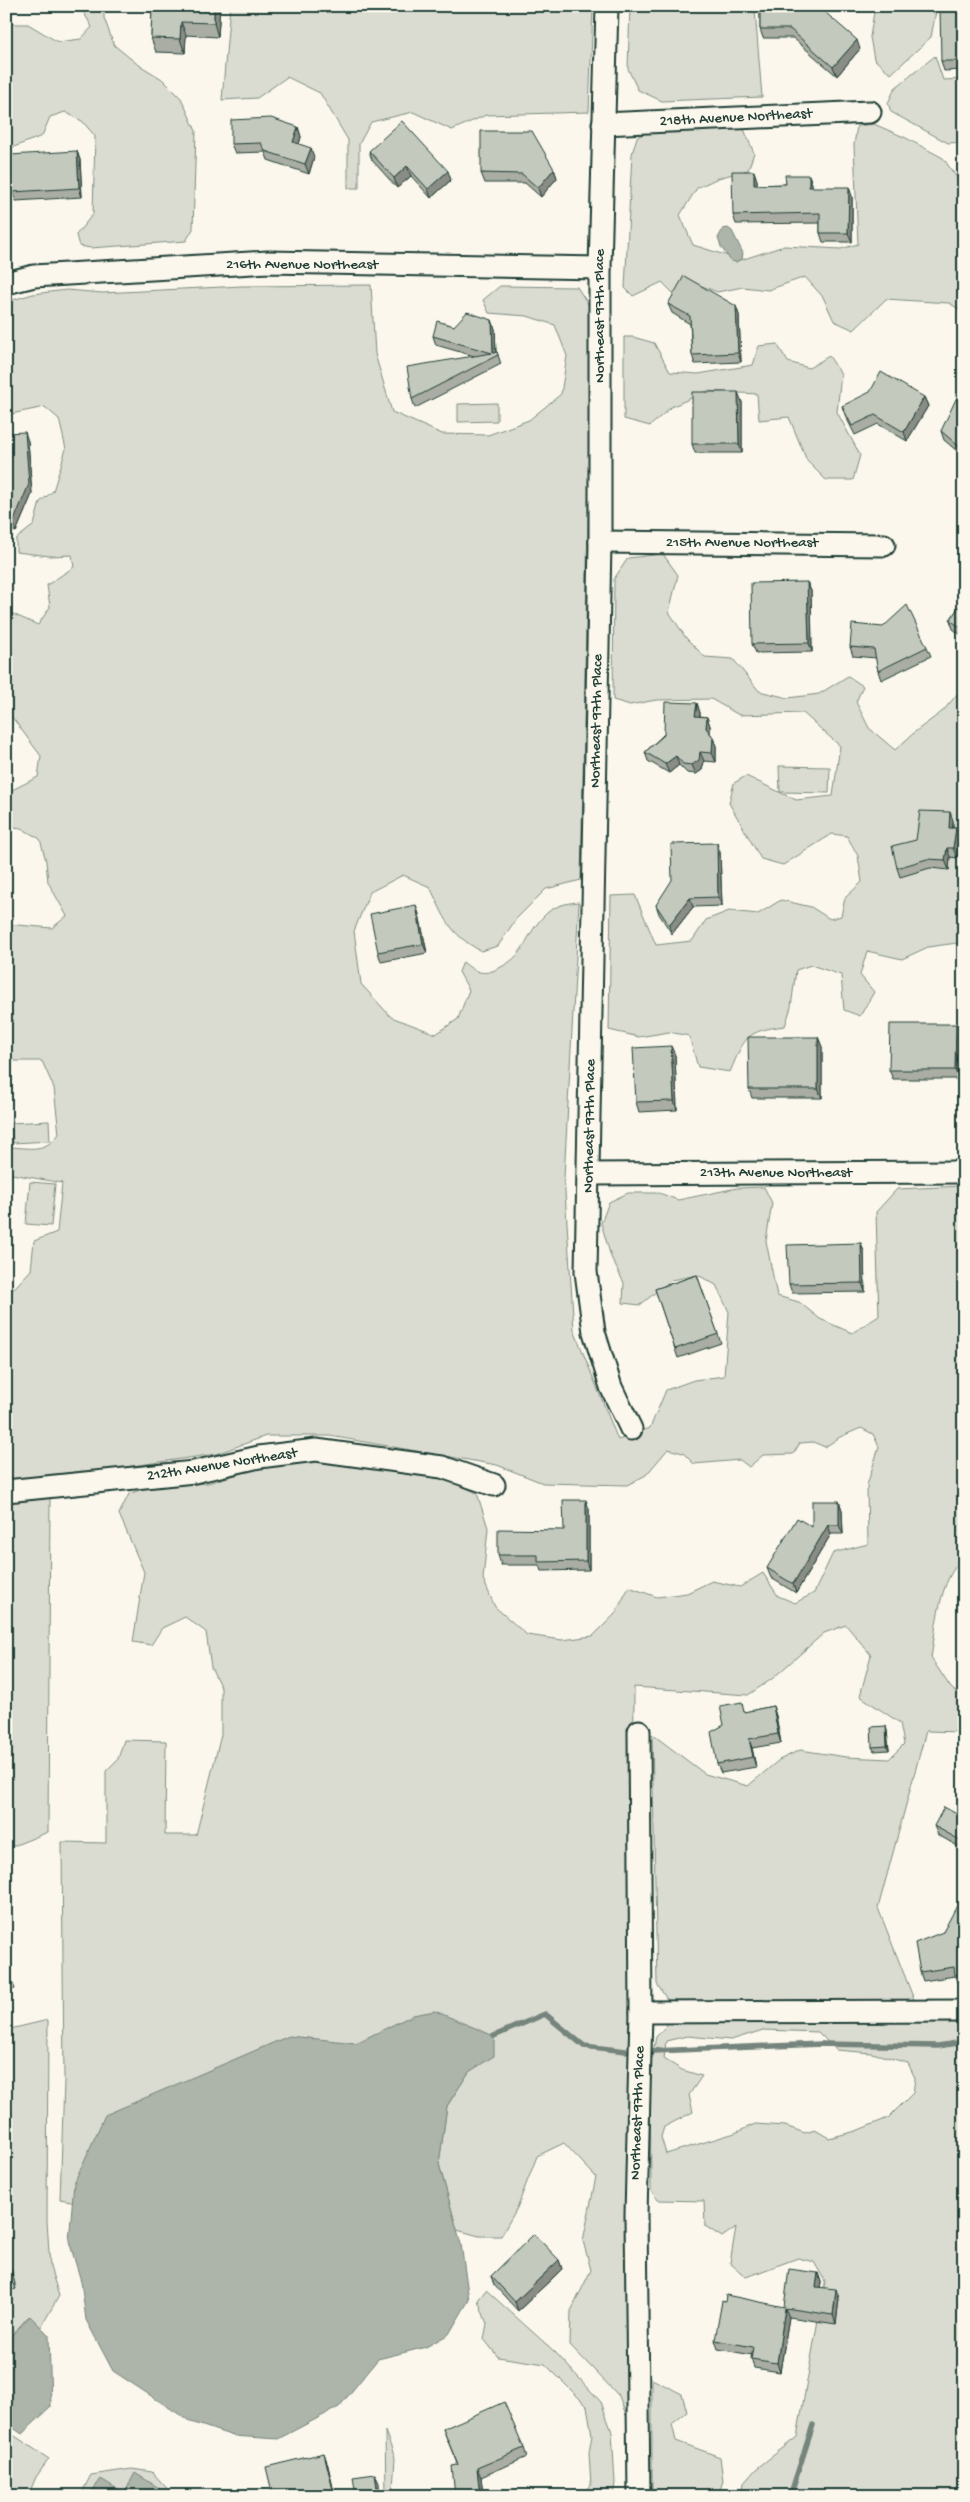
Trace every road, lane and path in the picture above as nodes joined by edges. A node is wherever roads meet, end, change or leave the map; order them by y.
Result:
1 (607, 6) edge
2 (870, 112) dead end
3 (603, 124) junction
4 (600, 268) junction
5 (6, 283) edge
6 (600, 542) junction
7 (884, 544) dead end
8 (964, 1172) edge
9 (589, 1174) junction
10 (631, 1429) dead end
11 (494, 1486) dead end
12 (6, 1491) edge
13 (639, 1731) dead end
14 (964, 2011) edge
15 (641, 2012) junction
16 (639, 2496) edge

1 - 3 street, Northeast 97th Place
2 - 3 street, 218th Avenue Northeast
3 - 4 street, Northeast 97th Place
4 - 5 street, 216th Avenue Northeast
4 - 6 street, Northeast 97th Place
6 - 7 street, 215th Avenue Northeast
6 - 9 street, Northeast 97th Place
8 - 9 street, 213th Avenue Northeast
9 - 10 street, Northeast 97th Place
11 - 12 street, 212th Avenue Northeast
13 - 15 street, Northeast 97th Place
14 - 15 street
15 - 16 street, Northeast 97th Place

